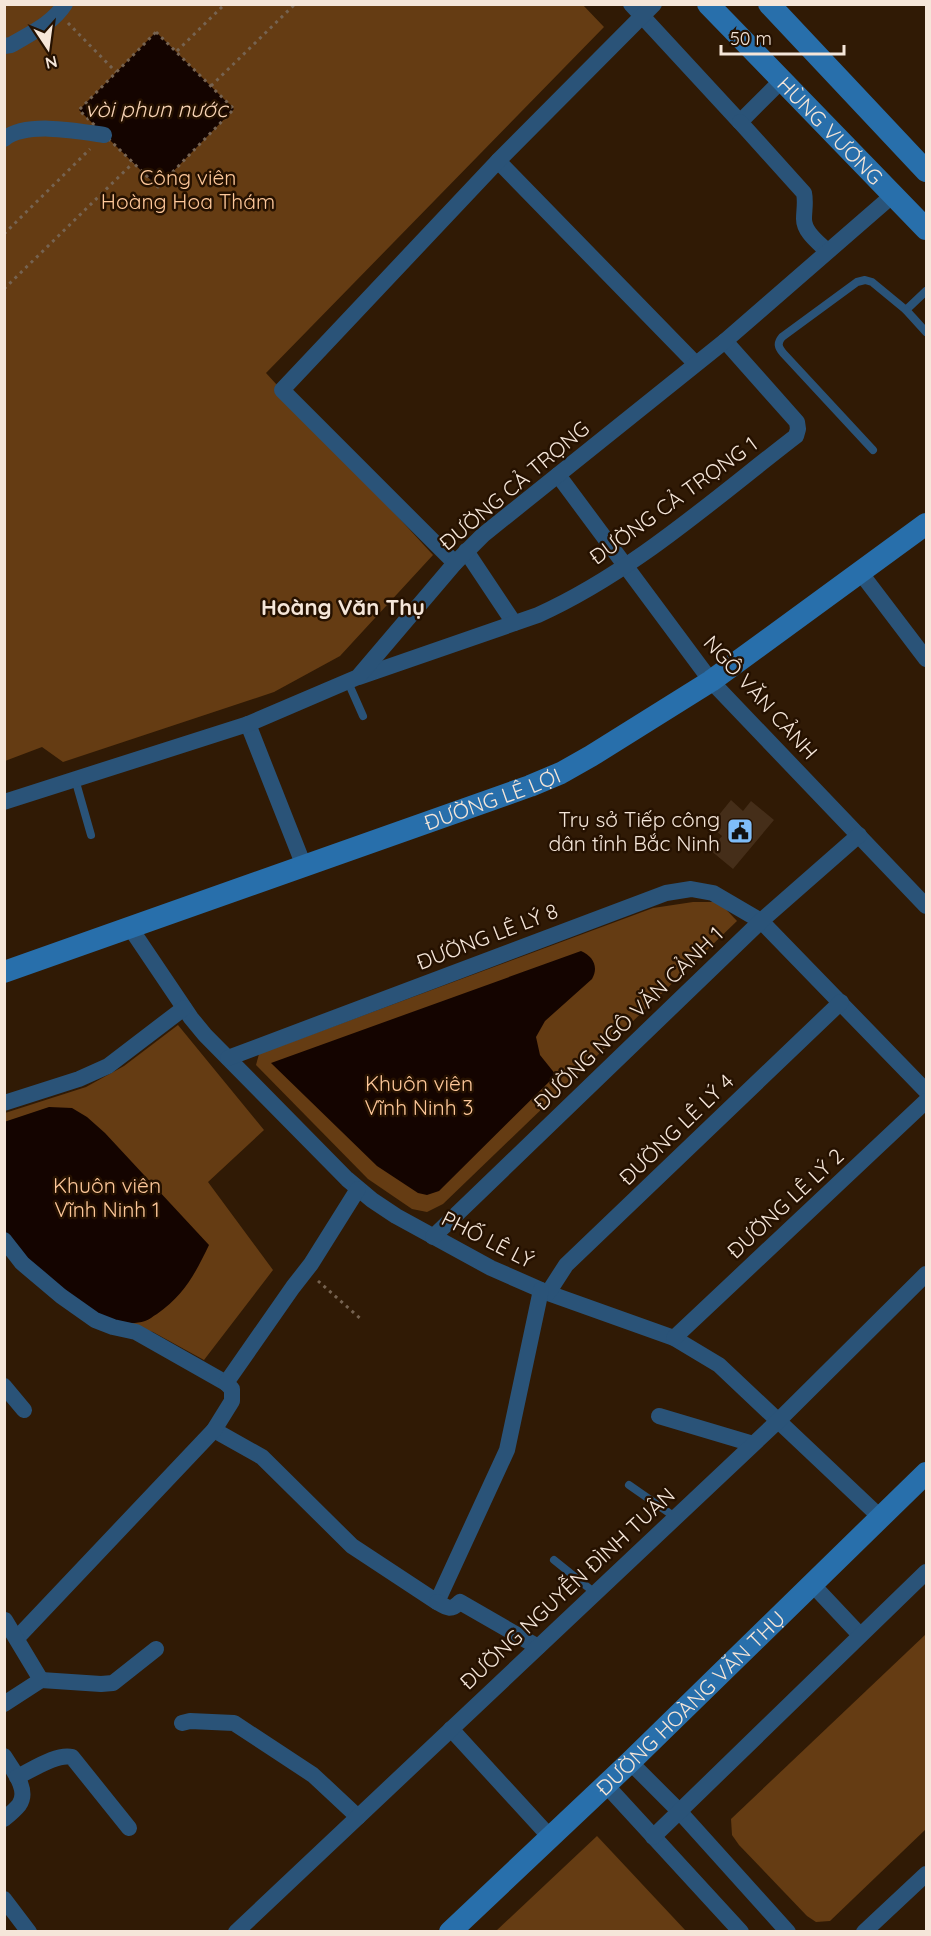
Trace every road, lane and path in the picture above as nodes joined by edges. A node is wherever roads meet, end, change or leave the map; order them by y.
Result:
1 (225, 4) edge
2 (313, 4) edge
3 (708, 4) edge
4 (769, 4) edge
5 (294, 5) edge
6 (642, 8) edge
7 (62, 9) edge
8 (4, 46) edge
9 (176, 52) junction
10 (116, 72) junction
11 (782, 80) junction
12 (211, 86) junction
13 (740, 122) junction
14 (104, 135) junction
15 (4, 139) edge
16 (498, 161) junction
17 (133, 163) junction
18 (927, 171) edge
19 (893, 195) junction
20 (927, 229) edge
21 (4, 234) edge
22 (827, 251) junction
23 (4, 289) edge
24 (927, 291) edge
25 (906, 310) junction
26 (927, 332) edge
27 (725, 341) junction
28 (695, 363) junction
29 (873, 450) dead end
30 (558, 475) junction
31 (927, 524) edge
32 (460, 557) junction
33 (627, 567) junction
34 (860, 572) junction
35 (514, 623) junction
36 (927, 659) edge
37 (353, 680) junction
38 (711, 681) junction
39 (363, 717) dead end
40 (248, 724) junction
41 (75, 779) junction
42 (4, 802) edge
43 (91, 835) dead end
44 (859, 835) junction
45 (304, 866) junction
46 (927, 906) edge
47 (760, 921) junction
48 (131, 929) junction
49 (4, 972) edge
50 (841, 1002) junction
51 (184, 1008) junction
52 (228, 1058) junction
53 (927, 1091) edge
54 (927, 1101) edge
55 (4, 1103) edge
56 (358, 1189) junction
57 (433, 1237) junction
58 (4, 1240) edge
59 (306, 1270) junction
60 (927, 1274) edge
61 (544, 1291) junction
62 (362, 1320) dead end
63 (674, 1338) junction
64 (226, 1383) junction
65 (4, 1386) edge
66 (24, 1410) dead end
67 (660, 1416) dead end
68 (778, 1421) junction
69 (214, 1430) junction
70 (753, 1444) junction
71 (927, 1473) edge
72 (629, 1485) dead end
73 (675, 1517) junction
74 (880, 1517) junction
75 (554, 1560) dead end
76 (927, 1572) edge
77 (812, 1584) junction
78 (595, 1593) junction
79 (437, 1602) junction
80 (5, 1620) edge
81 (860, 1635) junction
82 (17, 1638) junction
83 (538, 1647) junction
84 (156, 1649) dead end
85 (41, 1680) junction
86 (4, 1704) edge
87 (182, 1723) dead end
88 (451, 1729) junction
89 (4, 1756) edge
90 (630, 1762) junction
91 (17, 1777) junction
92 (606, 1785) junction
93 (679, 1811) junction
94 (358, 1817) junction
95 (4, 1819) edge
96 (129, 1828) dead end
97 (550, 1837) junction
98 (653, 1837) junction
99 (927, 1874) edge
100 (4, 1899) edge
101 (29, 1932) edge
102 (236, 1932) edge
103 (450, 1932) edge
104 (741, 1932) edge
105 (788, 1932) edge
106 (864, 1932) edge

1 - 9 path
2 - 5 path
3 - 11 main road, HÙNG VƯƠNG
4 - 18 main road, HÙNG VƯƠNG
5 - 12 path
6 - 13 street
6 - 16 street
7 - 8 street
7 - 10 path
9 - 10 path
9 - 12 path
10 - 14 path
11 - 13 street
11 - 19 main road, HÙNG VƯƠNG
12 - 17 path
13 - 22 street
14 - 15 street
14 - 17 path
14 - 21 path
16 - 28 street
16 - 32 street
17 - 23 path
19 - 20 main road, HÙNG VƯƠNG
19 - 22 street, ĐƯỜNG CẢ TRỌNG
22 - 27 street, ĐƯỜNG CẢ TRỌNG
24 - 25 lane
25 - 26 lane
25 - 29 lane
27 - 28 street, ĐƯỜNG CẢ TRỌNG
27 - 33 street, ĐƯỜNG CẢ TRỌNG 1
28 - 30 street, ĐƯỜNG CẢ TRỌNG
30 - 32 street, ĐƯỜNG CẢ TRỌNG
30 - 33 street, NGÔ VĂN CẢNH
31 - 34 main road, ĐƯỜNG LÊ LỢI
32 - 35 street
32 - 37 street, ĐƯỜNG CẢ TRỌNG
33 - 35 street, ĐƯỜNG CẢ TRỌNG 1
33 - 38 street, NGÔ VĂN CẢNH
34 - 36 street
34 - 38 main road, ĐƯỜNG LÊ LỢI
35 - 37 street, ĐƯỜNG CẢ TRỌNG 1
37 - 39 lane
37 - 40 street, ĐƯỜNG CẢ TRỌNG
38 - 44 street, NGÔ VĂN CẢNH
38 - 45 main road, ĐƯỜNG LÊ LỢI
40 - 41 street, ĐƯỜNG CẢ TRỌNG
40 - 45 street
41 - 42 street, ĐƯỜNG CẢ TRỌNG
41 - 43 lane
44 - 46 street, NGÔ VĂN CẢNH
44 - 47 street, ĐƯỜNG NGÔ VĂN CẢNH 1
45 - 48 main road, ĐƯỜNG LÊ LỢI
47 - 50 street, ĐƯỜNG LÊ LÝ 8
47 - 52 street, ĐƯỜNG LÊ LÝ 8
47 - 57 street, ĐƯỜNG NGÔ VĂN CẢNH 1
48 - 49 main road, ĐƯỜNG LÊ LỢI
48 - 51 street, PHỐ LÊ LÝ
50 - 53 street, ĐƯỜNG LÊ LÝ 8
50 - 61 street, ĐƯỜNG LÊ LÝ 4
51 - 52 street, PHỐ LÊ LÝ
51 - 55 street
52 - 56 street, PHỐ LÊ LÝ
54 - 63 street, ĐƯỜNG LÊ LÝ 2
56 - 57 street, PHỐ LÊ LÝ
56 - 59 street
57 - 61 street, PHỐ LÊ LÝ
58 - 64 street
59 - 62 path
59 - 64 street
60 - 68 street, ĐƯỜNG NGUYỄN ĐÌNH TUÂN
61 - 63 street, PHỐ LÊ LÝ
61 - 79 street
63 - 68 street, PHỐ LÊ LÝ
64 - 69 street
65 - 66 street
67 - 70 street
68 - 70 street, ĐƯỜNG NGUYỄN ĐÌNH TUÂN
68 - 74 street, PHỐ LÊ LÝ
69 - 79 street
69 - 82 street
70 - 73 street, ĐƯỜNG NGUYỄN ĐÌNH TUÂN
71 - 74 main road, ĐƯỜNG HOÀNG VĂN THỤ
72 - 73 lane
73 - 78 street, ĐƯỜNG NGUYỄN ĐÌNH TUÂN
74 - 77 main road, ĐƯỜNG HOÀNG VĂN THỤ
75 - 78 lane
76 - 81 street
77 - 81 street
77 - 90 main road, ĐƯỜNG HOÀNG VĂN THỤ
78 - 83 street, ĐƯỜNG NGUYỄN ĐÌNH TUÂN
79 - 83 street
80 - 82 street
81 - 93 street
82 - 85 street
83 - 88 street, ĐƯỜNG NGUYỄN ĐÌNH TUÂN
84 - 85 street
85 - 86 street
87 - 94 street
88 - 94 street, ĐƯỜNG NGUYỄN ĐÌNH TUÂN
88 - 97 street
89 - 91 street
90 - 92 main road, ĐƯỜNG HOÀNG VĂN THỤ
90 - 93 street
91 - 95 street
91 - 96 street
92 - 97 main road, ĐƯỜNG HOÀNG VĂN THỤ
92 - 98 street
93 - 98 street
93 - 105 street
94 - 102 street, ĐƯỜNG NGUYỄN ĐÌNH TUÂN
97 - 103 main road, ĐƯỜNG HOÀNG VĂN THỤ
98 - 104 street
99 - 106 street
100 - 101 street

